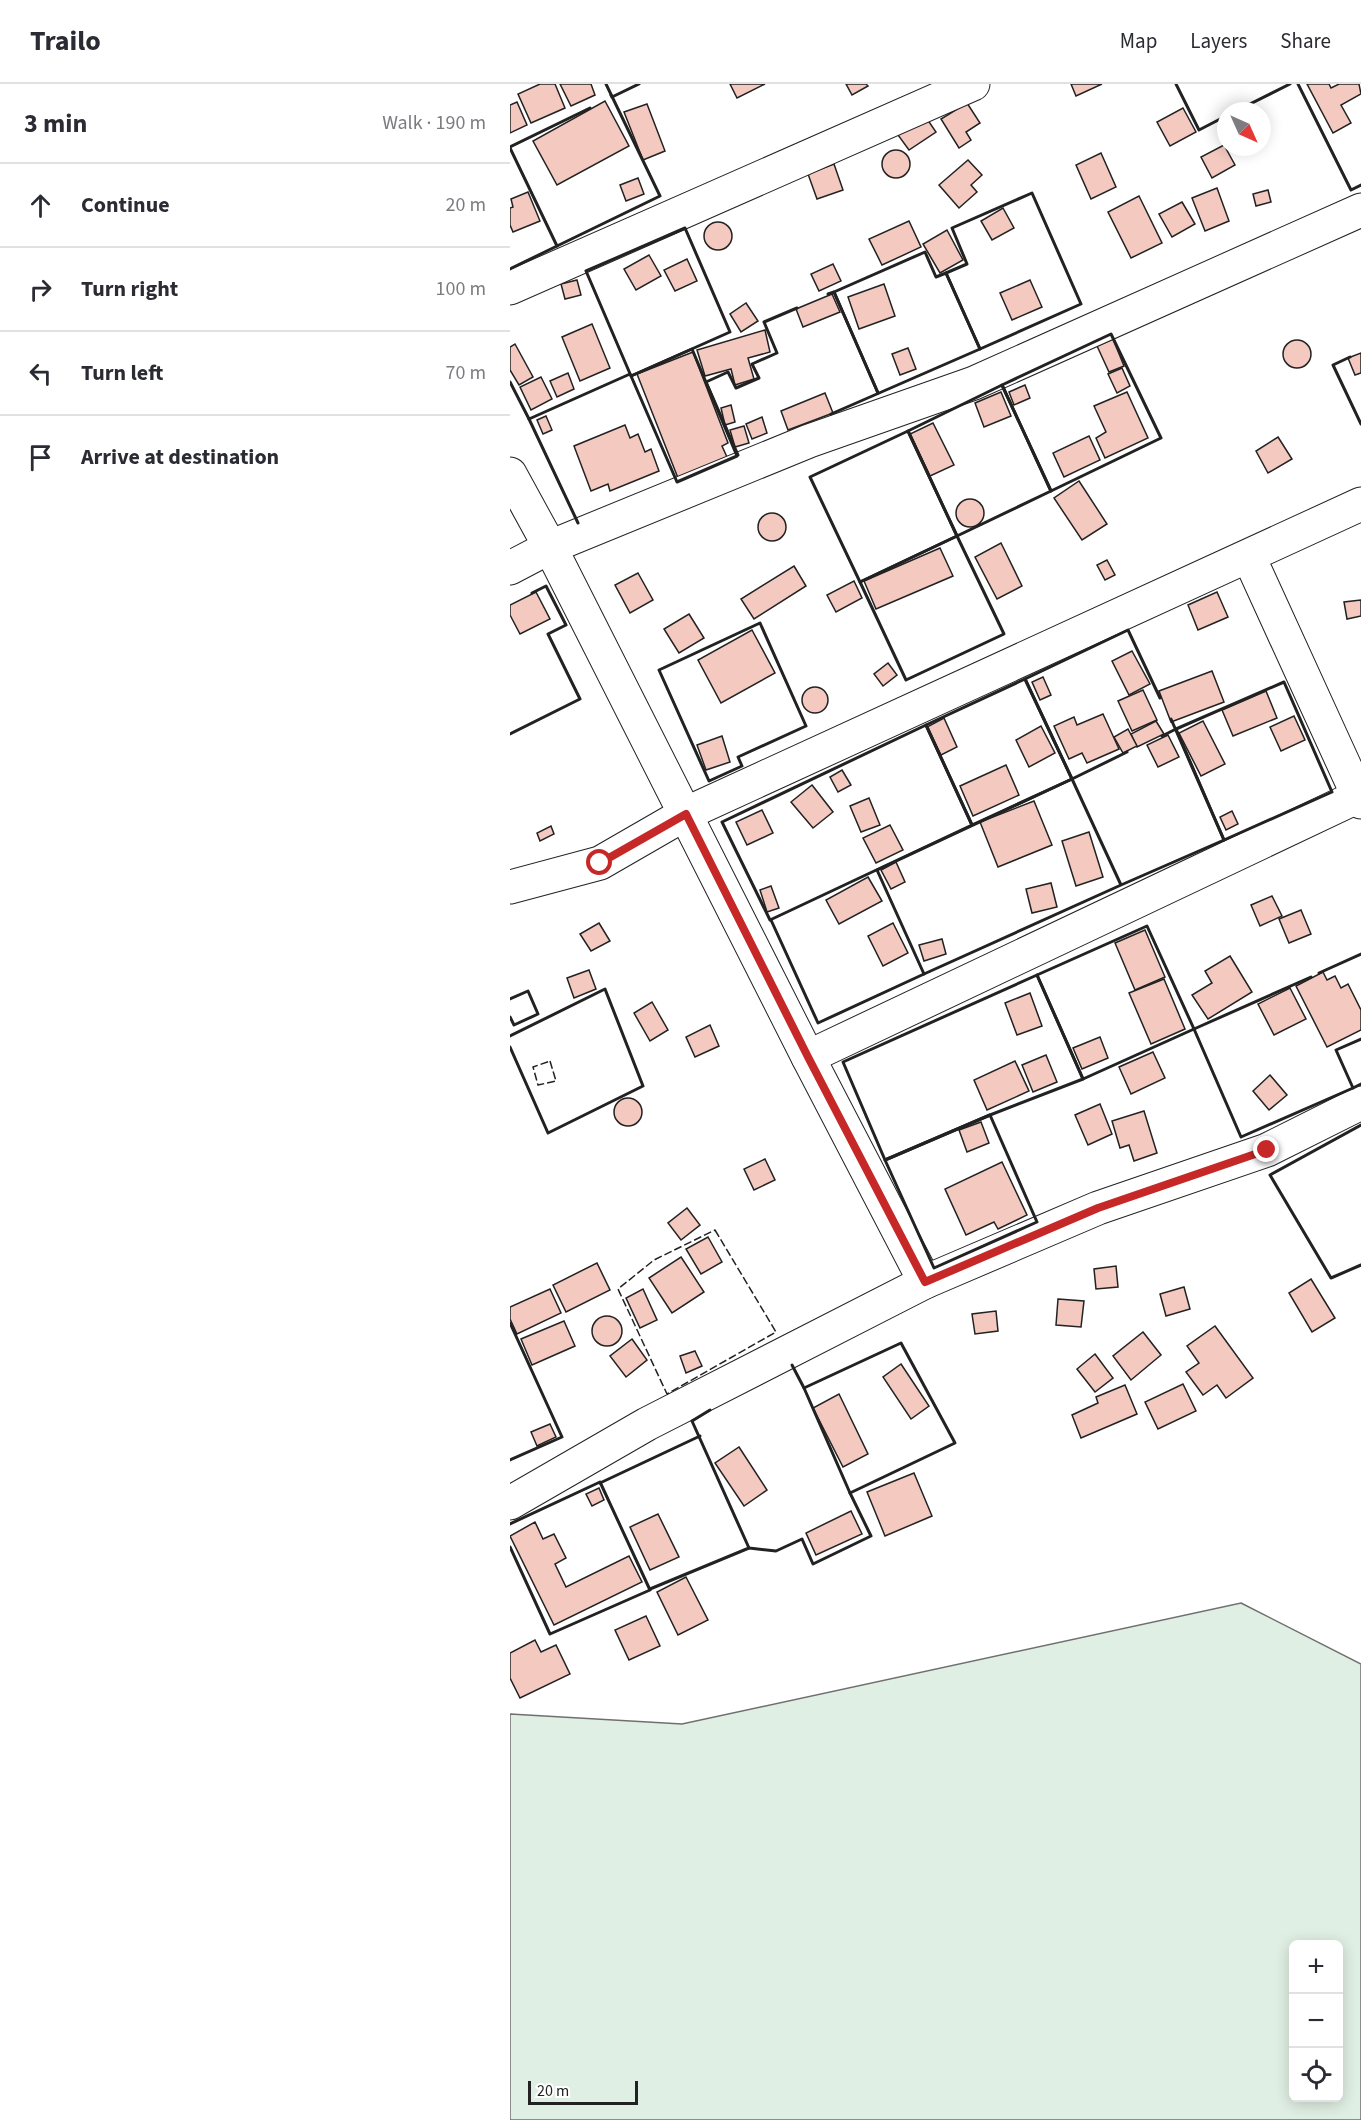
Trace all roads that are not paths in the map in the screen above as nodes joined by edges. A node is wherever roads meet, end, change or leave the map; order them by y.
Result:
1 (973, 84) edge
2 (1361, 210) edge
3 (510, 288) edge
4 (510, 474) edge
5 (1361, 504) edge
6 (550, 547) junction
7 (1249, 557) junction
8 (510, 568) edge
9 (1360, 798) edge
10 (686, 814) junction
11 (510, 887) edge
12 (808, 1057) junction
13 (1361, 1103) edge
14 (925, 1282) junction
15 (510, 1503) edge

1 - 3 street
2 - 6 street
4 - 6 street
5 - 7 street
6 - 8 street
6 - 10 street
7 - 9 street
7 - 10 street
9 - 12 street
10 - 11 street
10 - 12 street
12 - 14 street
13 - 14 street
14 - 15 street

